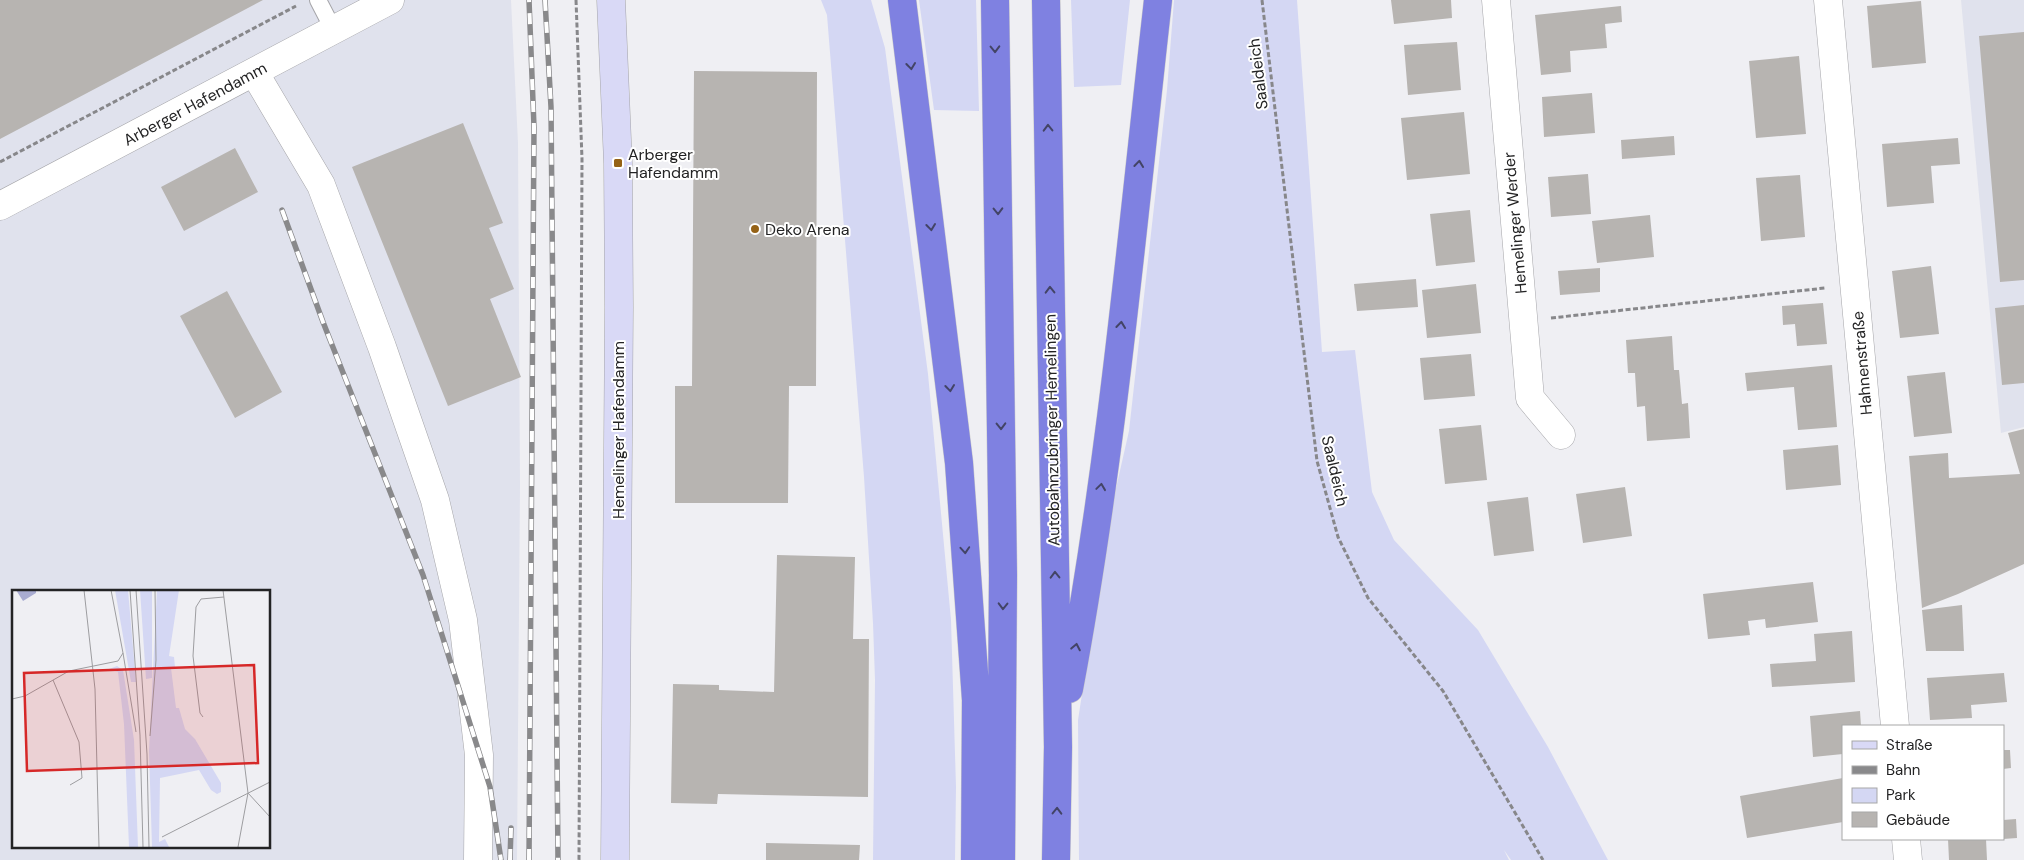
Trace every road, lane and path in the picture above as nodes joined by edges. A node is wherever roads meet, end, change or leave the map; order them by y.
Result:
1 (318, 0) edge
2 (390, 0) edge
3 (576, 0) edge
4 (611, 0) edge
5 (994, 0) edge
6 (1046, 0) edge
7 (1158, 0) edge
8 (1262, 0) edge
9 (1496, 0) edge
10 (1828, 0) edge
11 (300, 4) dead end
12 (900, 8) edge
13 (333, 29) junction
14 (254, 72) junction
15 (0, 162) edge
16 (0, 206) edge
17 (1854, 285) junction
18 (1523, 321) junction
19 (1562, 435) dead end
20 (1895, 725) edge
21 (1058, 747) junction
22 (1906, 840) edge
23 (478, 860) edge
24 (579, 860) edge
25 (615, 860) edge
26 (975, 860) edge
27 (1001, 860) edge
28 (1056, 860) edge
29 (1542, 860) edge
30 (1908, 860) edge

1 - 13 lane
2 - 13 street, Arberger Hafendamm
3 - 24 path
4 - 25 street, Hemelinger Hafendamm
5 -> 27 highway
21 -> 6 highway, Autobahnzubringer Hemelingen
21 -> 7 highway
8 - 29 path, Saaldeich
9 - 18 street, Hemelinger Werder
10 - 17 street, Hahnenstraße
11 - 15 path
12 -> 26 highway
13 - 14 street, Arberger Hafendamm
14 - 16 street, Arberger Hafendamm
14 - 23 street
17 - 18 path
17 - 20 street, Hahnenstraße
18 - 19 street, Hemelinger Werder
28 -> 21 highway, Autobahnzubringer Hemelingen
22 - 30 street

